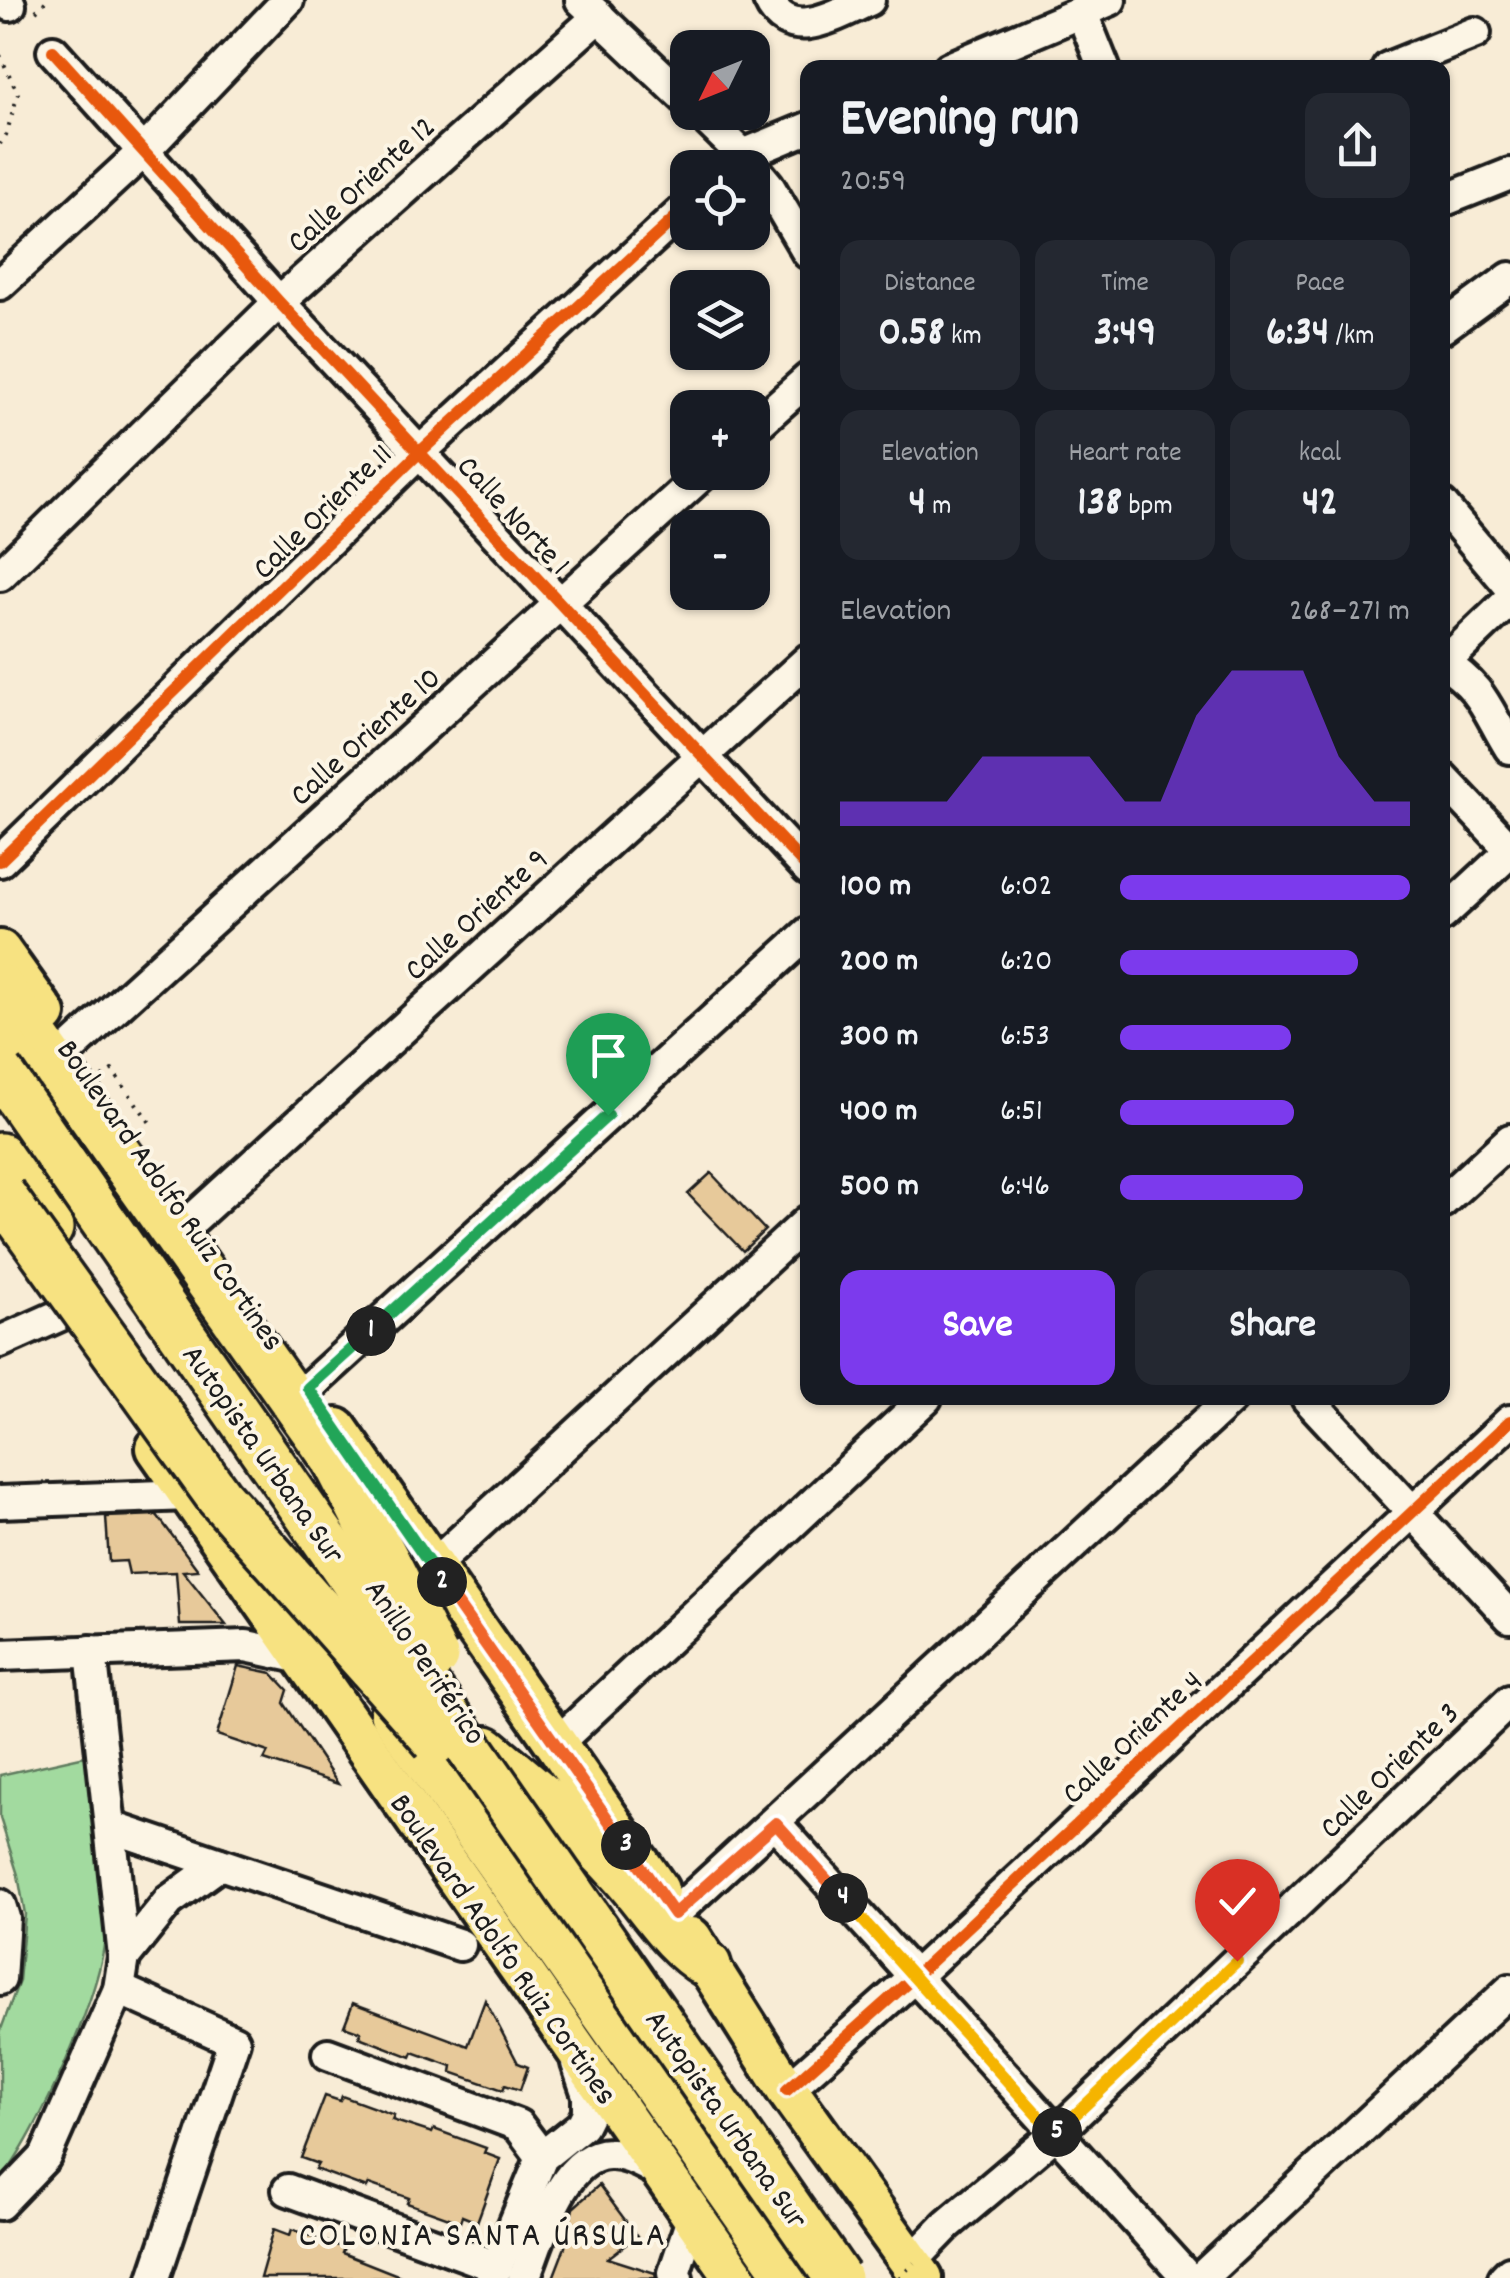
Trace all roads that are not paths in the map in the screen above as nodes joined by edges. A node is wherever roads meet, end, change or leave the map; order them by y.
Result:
1 (288, 0) edge
2 (768, 0) edge
3 (869, 0) edge
4 (1095, 6) edge
5 (590, 8) edge
6 (1474, 33) dead end
7 (53, 51) dead end
8 (968, 60) edge
9 (1103, 60) edge
10 (1408, 60) edge
11 (670, 85) edge
12 (713, 130) edge
13 (800, 132) edge
14 (728, 150) edge
15 (760, 150) edge
16 (142, 152) junction
17 (1510, 174) edge
18 (770, 188) edge
19 (1450, 199) edge
20 (670, 223) edge
21 (800, 240) edge
22 (1510, 278) edge
23 (0, 284) edge
24 (279, 302) junction
25 (1450, 322) edge
26 (800, 386) edge
27 (770, 413) edge
28 (420, 452) junction
29 (684, 490) edge
30 (1450, 515) edge
31 (0, 575) edge
32 (1510, 586) edge
33 (1510, 600) edge
34 (560, 603) junction
35 (1450, 656) edge
36 (800, 667) edge
37 (1450, 668) edge
38 (1510, 748) edge
39 (701, 754) junction
40 (1450, 786) edge
41 (1510, 851) edge
42 (800, 859) edge
43 (0, 861) edge
44 (1450, 907) edge
45 (800, 939) edge
46 (0, 951) edge
47 (0, 988) edge
48 (0, 1042) edge
49 (70, 1049) junction
50 (0, 1072) edge
51 (0, 1110) edge
52 (1510, 1140) edge
53 (0, 1156) edge
54 (1450, 1195) edge
55 (2, 1217) edge
56 (191, 1221) junction
57 (800, 1228) edge
58 (65, 1314) junction
59 (0, 1342) edge
60 (308, 1388) junction
61 (919, 1405) edge
62 (1224, 1405) edge
63 (1314, 1405) edge
64 (180, 1411) junction
65 (1510, 1420) edge
66 (190, 1495) junction
67 (0, 1502) edge
68 (1414, 1510) junction
69 (432, 1567) junction
70 (260, 1598) junction
71 (1510, 1617) edge
72 (246, 1646) junction
73 (91, 1650) junction
74 (0, 1655) edge
75 (303, 1658) junction
76 (1510, 1701) edge
77 (556, 1744) junction
78 (486, 1749) junction
79 (500, 1804) junction
80 (776, 1823) junction
81 (110, 1828) junction
82 (220, 1864) junction
83 (0, 1905) edge
84 (674, 1914) junction
85 (460, 1946) dead end
86 (124, 1957) junction
87 (708, 1965) junction
88 (915, 1976) junction
89 (0, 1979) edge
90 (119, 1989) junction
91 (1510, 1990) edge
92 (568, 2037) junction
93 (328, 2054) dead end
94 (787, 2090) junction
95 (1055, 2134) junction
96 (542, 2157) junction
97 (663, 2174) junction
98 (288, 2190) dead end
99 (0, 2204) edge
100 (693, 2216) junction
101 (913, 2269) edge
102 (1510, 2272) edge
103 (504, 2274) edge
104 (813, 2274) edge
105 (154, 2278) edge
106 (677, 2278) edge
107 (736, 2278) edge
108 (856, 2278) edge
109 (1188, 2278) edge
110 (1202, 2278) edge
111 (1504, 2278) edge

1 - 16 street
2 - 3 street
4 - 8 street
4 - 9 street
5 - 11 street
5 - 24 street, Calle Oriente 12
6 - 10 street
7 - 16 street, Calle Norte 1
12 - 14 street
13 - 15 street
16 - 23 street
16 - 24 street, Calle Norte 1
17 - 19 street
18 - 21 street
20 - 28 street, Calle Oriente 11
22 - 25 street
24 - 28 street, Calle Norte 1
24 - 31 street, Calle Oriente 12
26 - 27 street
28 - 34 street, Calle Norte 1
28 - 43 street, Calle Oriente 11
29 - 34 street, Calle Oriente 10
30 - 32 street
33 - 35 street
34 - 39 street, Calle Norte 1
34 - 49 street, Calle Oriente 10
36 - 39 street, Calle Oriente 9
37 - 38 street
39 - 42 street, Calle Norte 1
39 - 56 street, Calle Oriente 9
40 - 41 street
41 - 44 street
45 - 60 street
46 - 49 main road, Boulevard Adolfo Ruiz Cortines
47 - 79 highway, bridge
48 - 78 highway, Anillo Periférico
49 - 56 main road, Boulevard Adolfo Ruiz Cortines
50 - 79 highway, Autopista Urbana Sur, bridge
51 - 79 highway, Autopista Urbana Sur
52 - 54 street
53 - 64 highway, Anillo Periférico
55 - 58 main road, Boulevard Adolfo Ruiz Cortines
55 - 64 highway
55 - 79 highway, bridge
56 - 60 main road, Boulevard Adolfo Ruiz Cortines
57 - 69 street
58 - 59 street
58 - 66 main road, Boulevard Adolfo Ruiz Cortines
60 - 69 main road, Boulevard Adolfo Ruiz Cortines
61 - 77 street
62 - 80 street
63 - 68 street
64 - 104 highway, Anillo Periférico
65 - 68 street, Calle Oriente 4
66 - 67 street
66 - 70 main road, Boulevard Adolfo Ruiz Cortines
68 - 71 street
68 - 88 street, Calle Oriente 4
69 - 77 main road, Boulevard Adolfo Ruiz Cortines
70 - 72 street
70 - 75 main road, Boulevard Adolfo Ruiz Cortines
72 - 73 street
72 - 75 street
73 - 74 street
73 - 81 street
75 - 92 main road, Boulevard Adolfo Ruiz Cortines
76 - 95 street, Calle Oriente 3
77 - 84 main road, Boulevard Adolfo Ruiz Cortines
78 - 87 highway
78 - 108 highway, Anillo Periférico
79 - 104 highway, Autopista Urbana Sur
80 - 84 street
80 - 88 street
81 - 82 street
81 - 86 street
82 - 85 street
82 - 86 street
83 - 89 street
84 - 87 main road, Boulevard Adolfo Ruiz Cortines
86 - 90 street
87 - 94 main road, Boulevard Adolfo Ruiz Cortines
88 - 94 street, Calle Oriente 4
88 - 95 street
90 - 99 street
90 - 105 street
91 - 110 street
92 - 96 street
92 - 97 main road, Boulevard Adolfo Ruiz Cortines
93 - 96 street
94 - 101 main road, Boulevard Adolfo Ruiz Cortines
95 - 101 street, Calle Oriente 3
95 - 109 street
96 - 103 street
97 - 100 main road, Boulevard Adolfo Ruiz Cortines
97 - 103 street
98 - 103 street
100 - 106 street
100 - 107 main road, Boulevard Adolfo Ruiz Cortines
102 - 111 street

